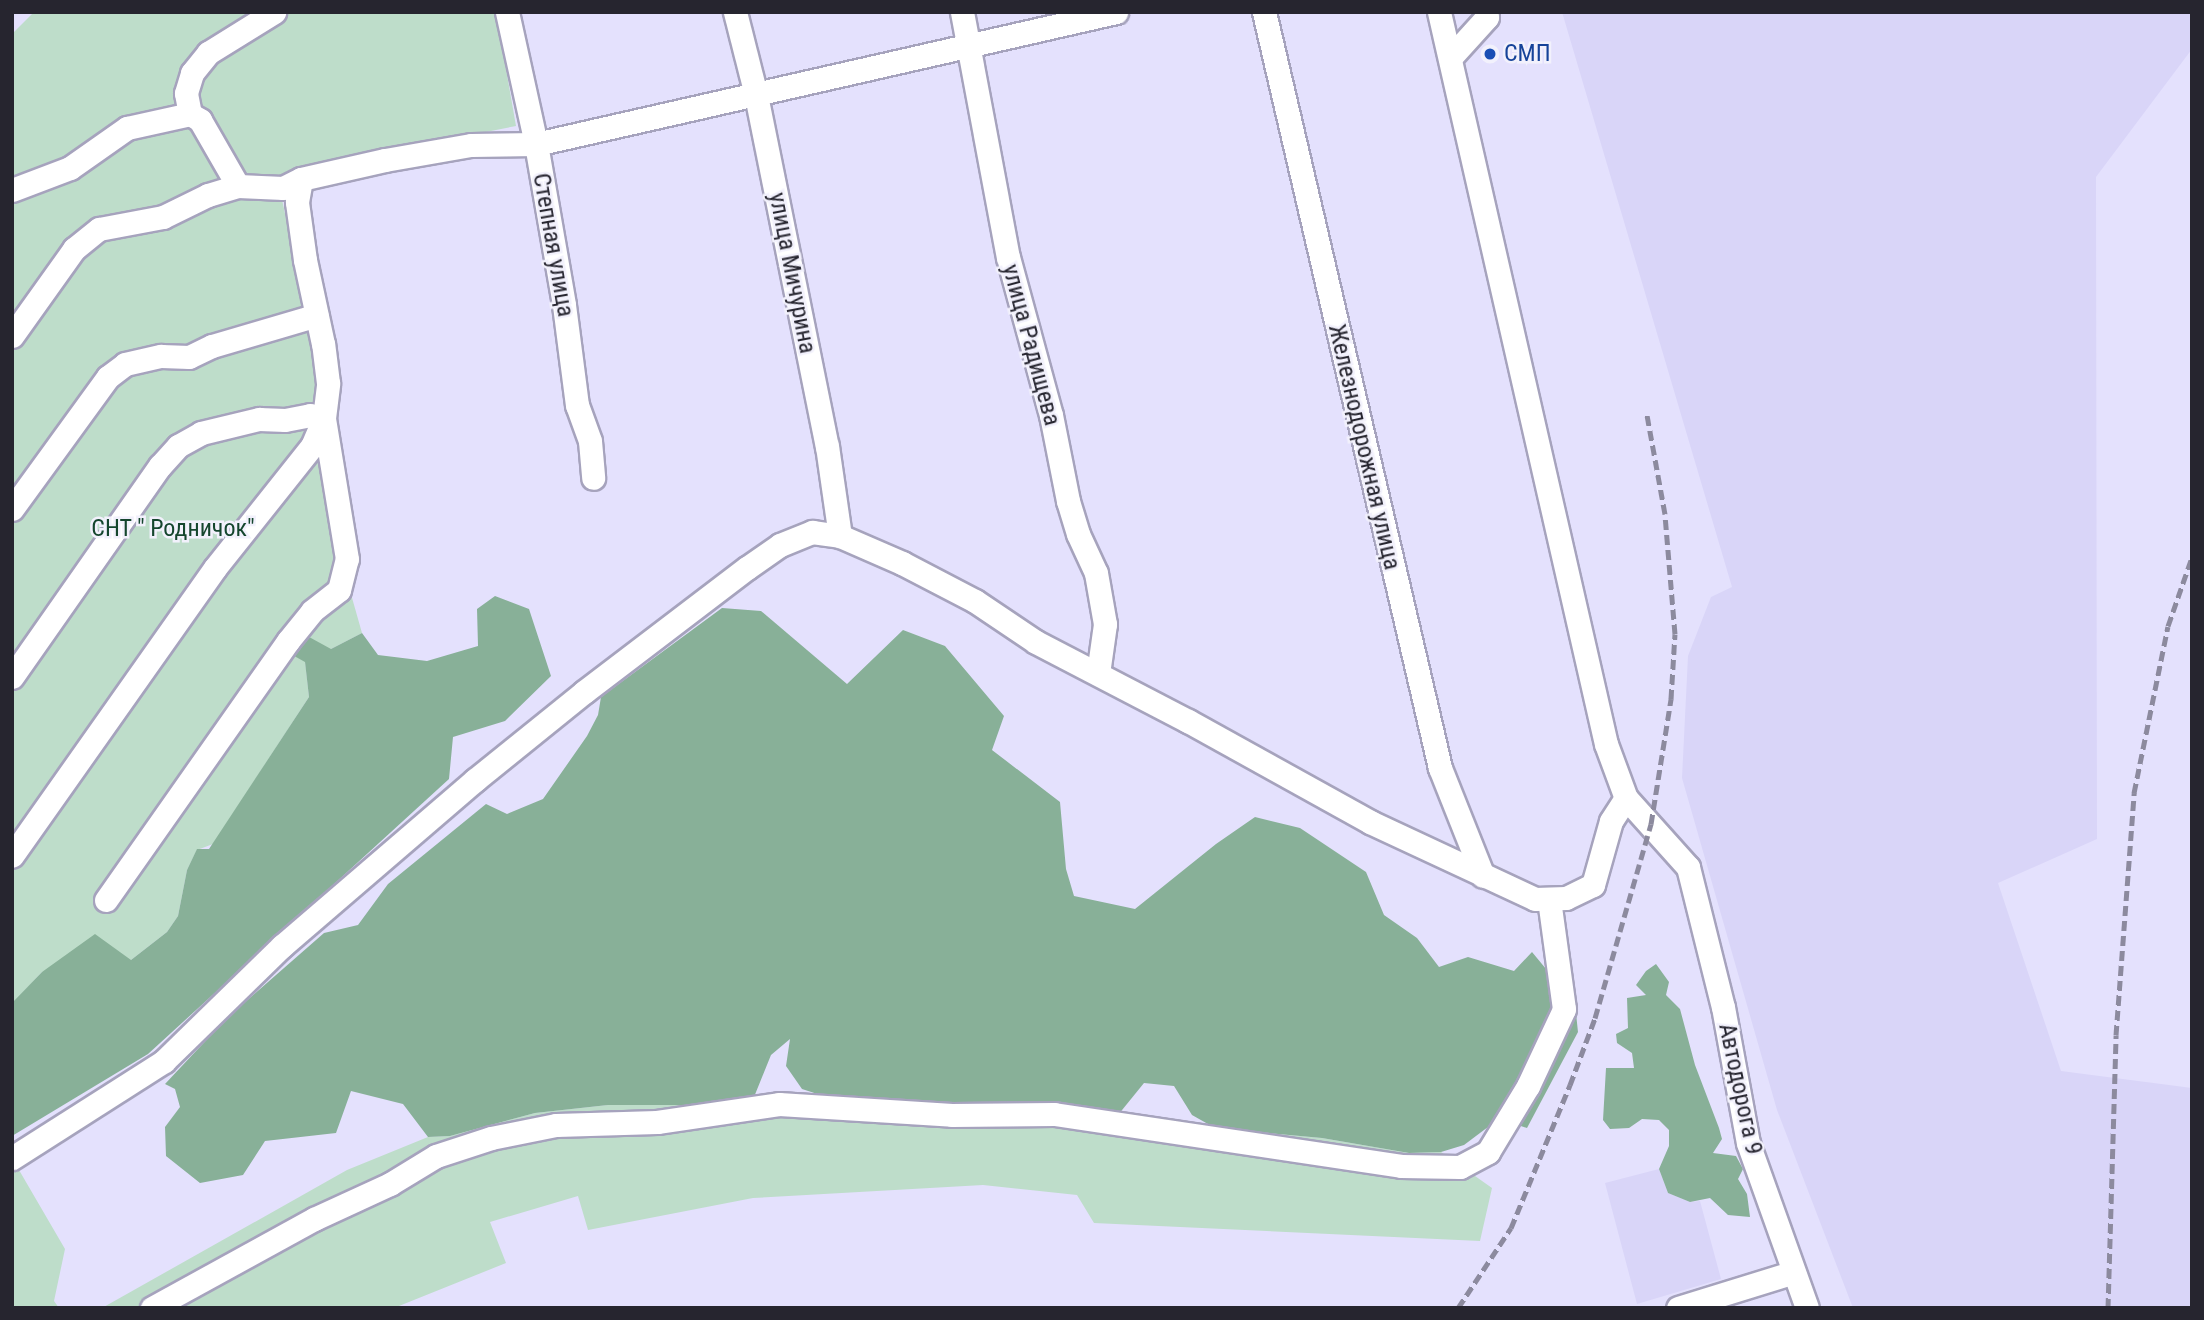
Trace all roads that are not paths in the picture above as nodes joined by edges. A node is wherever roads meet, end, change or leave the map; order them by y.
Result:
1 (274, 12) edge
2 (507, 12) edge
3 (735, 12) edge
4 (962, 12) edge
5 (1116, 12) edge
6 (1264, 12) edge
7 (1439, 12) edge
8 (1486, 12) edge
9 (970, 45) junction
10 (1450, 58) junction
11 (756, 95) junction
12 (190, 114) junction
13 (536, 144) junction
14 (301, 179) junction
15 (238, 186) junction
16 (12, 190) edge
17 (317, 315) junction
18 (12, 336) edge
19 (324, 418) junction
20 (593, 478) dead end
21 (12, 509) edge
22 (840, 536) junction
23 (1098, 674) junction
24 (12, 677) edge
25 (1626, 798) junction
26 (12, 856) edge
27 (1483, 876) junction
28 (1549, 899) junction
29 (106, 900) dead end
30 (12, 1158) edge
31 (1794, 1272) junction
32 (152, 1308) edge
33 (1678, 1308) edge
34 (1807, 1308) edge

1 - 12 street
2 - 13 street, Степная улица
3 - 11 street, улица Мичурина
4 - 9 street, улица Радищева
5 - 9 street
6 - 27 street, Железнодорожная улица
7 - 10 street
8 - 10 street
9 - 11 street
9 - 23 street, улица Радищева
10 - 25 street
11 - 13 street
11 - 22 street, улица Мичурина
12 - 15 street
12 - 16 street
13 - 14 street
13 - 20 street, Степная улица
14 - 15 street
14 - 17 street
15 - 18 street
17 - 19 street
17 - 21 street
19 - 24 street
19 - 26 street
19 - 29 street
22 - 23 street
22 - 30 street
23 - 27 street
25 - 28 street
25 - 31 street, Автодорога 9
27 - 28 street
28 - 32 street
31 - 33 street
31 - 34 street, Автодорога 9

